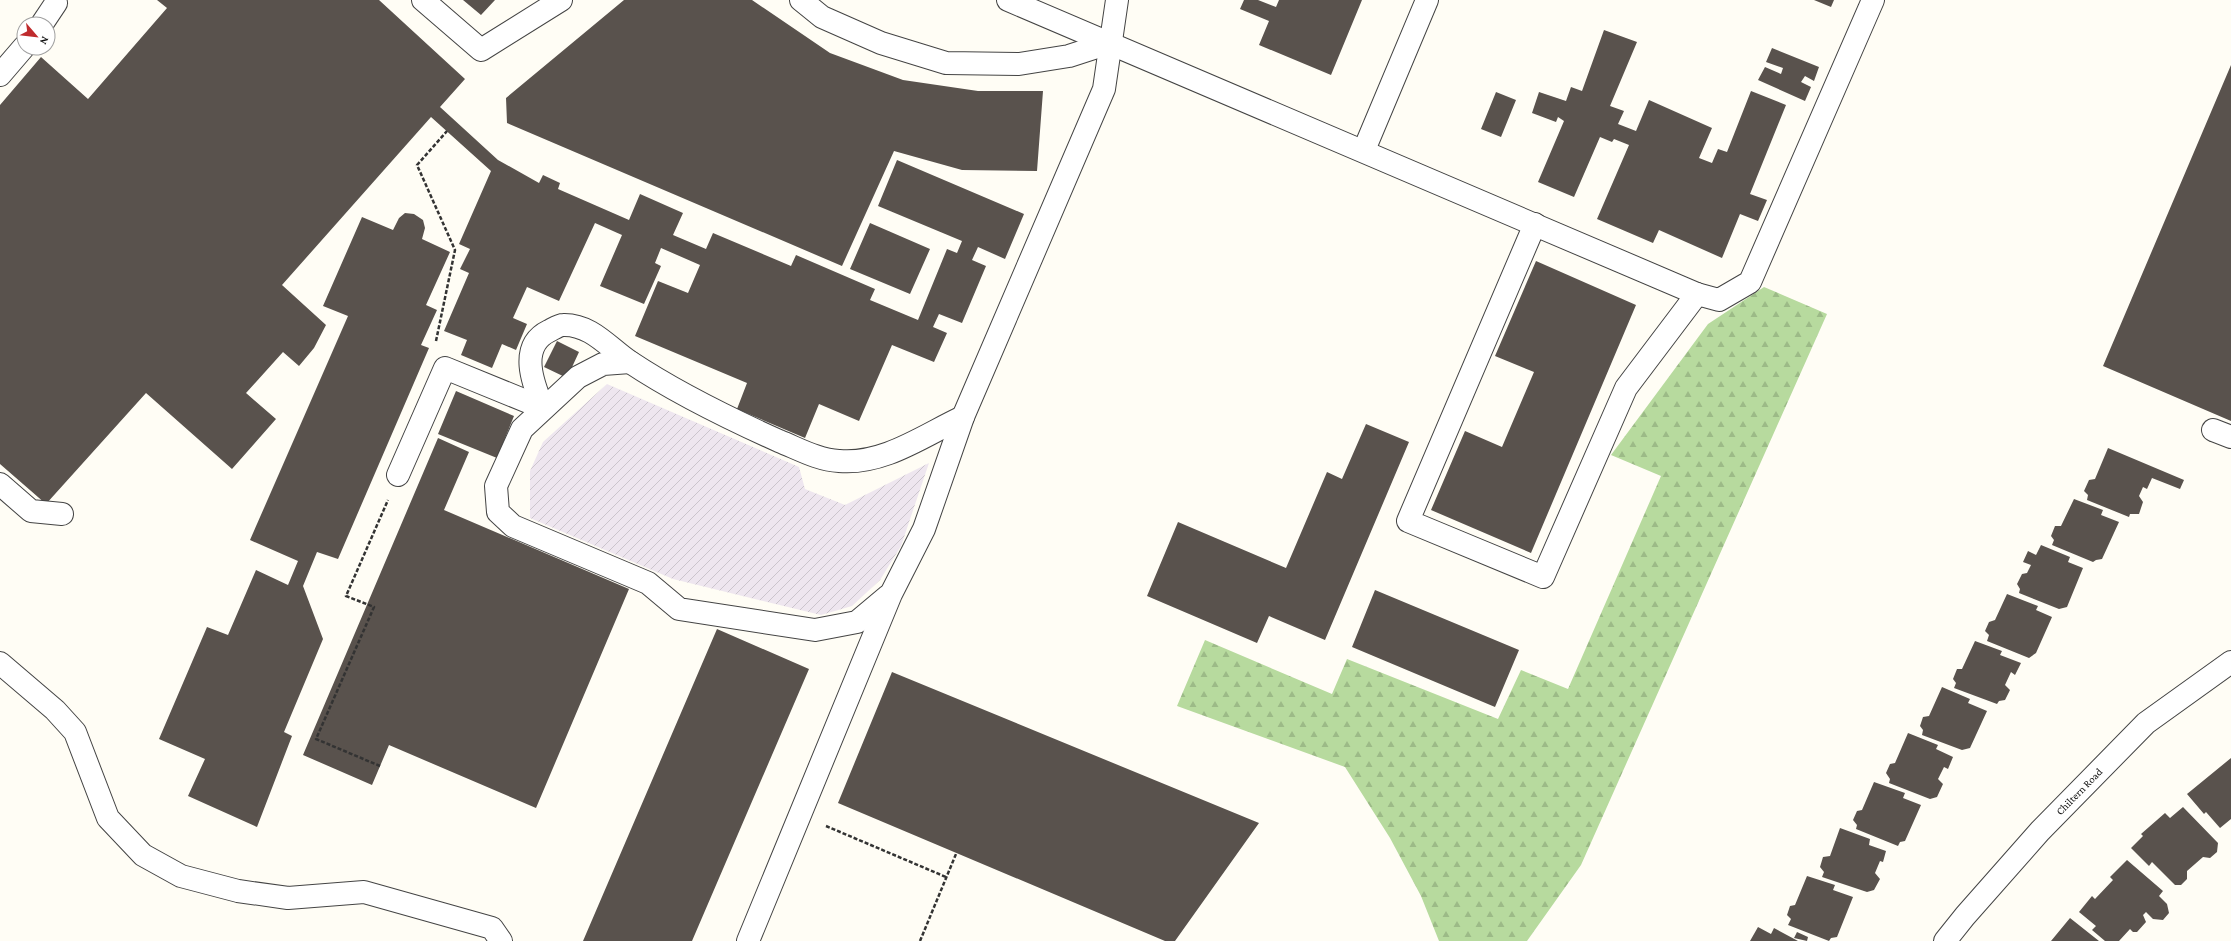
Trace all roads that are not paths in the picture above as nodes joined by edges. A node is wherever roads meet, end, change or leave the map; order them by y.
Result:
1 (423, 0) edge
2 (561, 0) edge
3 (801, 0) edge
4 (1008, 0) edge
5 (1117, 0) edge
6 (1427, 0) edge
7 (1873, 0) edge
8 (57, 1) edge
9 (47, 16) edge
10 (1109, 43) junction
11 (16, 56) edge
12 (0, 75) edge
13 (1364, 150) junction
14 (1535, 224) junction
15 (1697, 294) junction
16 (630, 362) junction
17 (543, 408) junction
18 (963, 417) junction
19 (398, 475) road end
20 (0, 484) edge
21 (62, 514) dead end
22 (891, 594) junction
23 (2231, 662) edge
24 (0, 664) edge
25 (501, 941) edge
26 (748, 941) edge
27 (1945, 941) edge

1 - 2 street
3 - 10 street
4 - 10 street
5 - 10 street
6 - 13 street
7 - 15 street
8 - 9 street
10 - 13 street
10 - 18 street
11 - 12 street
13 - 14 street
14 - 15 street
14 - 15 street
16 - 17 street
16 - 17 street
16 - 18 street
17 - 19 street
17 - 22 street
18 - 22 street
20 - 21 street
22 - 26 street
23 - 27 street, Chiltern Road
24 - 25 street

